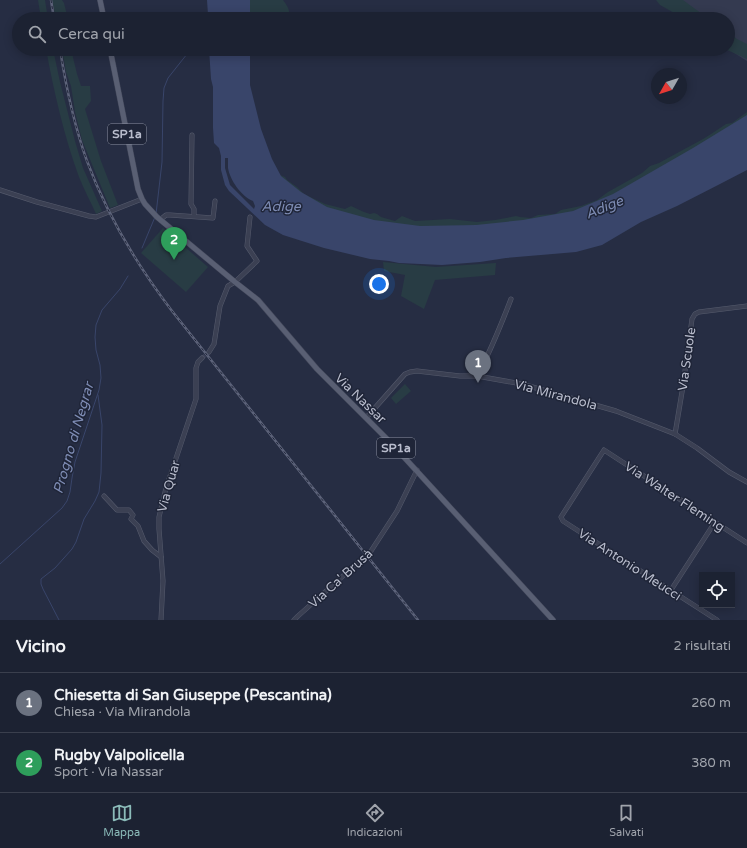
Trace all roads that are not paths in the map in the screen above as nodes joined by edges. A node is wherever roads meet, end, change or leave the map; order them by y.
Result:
1 (100, 0) edge
2 (103, 12) edge
3 (111, 56) edge
4 (192, 135) dead end
5 (0, 190) edge
6 (142, 199) junction
7 (215, 202) dead end
8 (194, 216) junction
9 (250, 217) dead end
10 (159, 219) junction
11 (234, 282) junction
12 (511, 299) dead end
13 (747, 306) edge
14 (208, 352) tunnel mouth
15 (202, 358) tunnel mouth
16 (477, 376) junction
17 (366, 418) junction
18 (675, 434) junction
19 (417, 470) junction
20 (747, 482) edge
21 (104, 496) dead end
22 (563, 521) joint
23 (715, 522) junction
24 (747, 542) edge
25 (161, 557) junction
26 (671, 590) junction
27 (161, 620) edge
28 (294, 620) edge
29 (553, 620) edge
30 (717, 620) edge

1 - 2 main road
3 - 6 main road, Via Nassar / SP1a
4 - 8 street
5 - 6 street
6 - 10 main road, Via Nassar / SP1a
7 - 8 street
8 - 10 street
9 - 11 street
10 - 11 main road, Via Nassar / SP1a
11 - 14 street
11 - 17 main road, Via Nassar / SP1a
12 - 16 street
13 - 18 street, Via Scuole
15 - 25 street, Via Quar
16 - 17 street, Via Mirandola
16 - 18 street, Via Mirandola
17 - 19 main road, Via Nassar / SP1a
18 - 20 street, Via Mirandola
19 - 28 street, Via Ca' Brusà
19 - 29 main road, Via Nassar / SP1a
21 - 25 street
22 - 23 street, Via Walter Fleming
22 - 26 street, Via Antonio Meucci
23 - 24 street, Via Walter Fleming
23 - 26 street
25 - 27 street, Via Quar
26 - 30 street, Via Antonio Meucci

